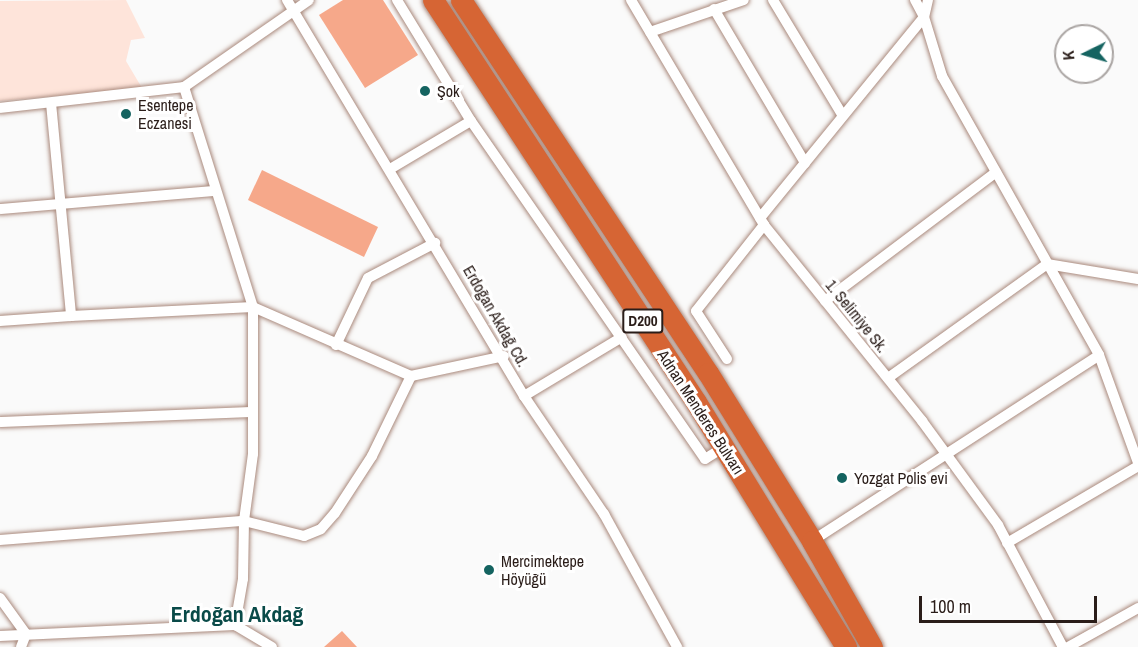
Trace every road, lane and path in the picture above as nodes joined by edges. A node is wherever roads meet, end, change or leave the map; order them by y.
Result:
1 (287, 0) edge
2 (309, 0) edge
3 (397, 0) edge
4 (433, 0) edge
5 (461, 0) edge
6 (631, 0) edge
7 (744, 0) edge
8 (773, 0) edge
9 (915, 0) edge
10 (928, 0) edge
11 (714, 9) junction
12 (294, 10) junction
13 (924, 17) junction
14 (650, 32) junction
15 (184, 87) junction
16 (51, 103) junction
17 (0, 108) edge
18 (843, 116) junction
19 (471, 121) junction
20 (805, 163) junction
21 (390, 169) junction
22 (996, 172) junction
23 (214, 191) junction
24 (61, 206) junction
25 (0, 208) edge
26 (762, 222) junction
27 (435, 243) junction
28 (1047, 264) junction
29 (1138, 279) edge
30 (825, 301) junction
31 (253, 307) junction
32 (71, 316) junction
33 (0, 321) edge
34 (622, 338) junction
35 (336, 345) junction
36 (1099, 355) junction
37 (504, 356) junction
38 (727, 359) dead end
39 (411, 376) junction
40 (888, 378) junction
41 (524, 396) junction
42 (252, 412) junction
43 (0, 422) edge
44 (724, 447) junction
45 (947, 455) junction
46 (1138, 464) edge
47 (244, 520) junction
48 (0, 540) edge
49 (812, 541) junction
50 (1007, 543) junction
51 (0, 598) edge
52 (1138, 608) edge
53 (234, 625) junction
54 (26, 634) junction
55 (0, 636) edge
56 (21, 647) edge
57 (272, 647) edge
58 (676, 647) edge
59 (846, 647) edge
60 (872, 647) edge
61 (1063, 647) edge
62 (1068, 647) edge

1 - 12 street, Erdoğan Akdağ Cd.
2 - 12 street
3 - 19 street
4 - 44 highway, Adnan Menderes Bulvarı / D200
5 - 49 highway, Adnan Menderes Bulvarı / D200
6 - 14 street, 1. Selimiye Sk.
7 - 11 street
8 - 18 street
9 - 13 street
10 - 13 street
11 - 14 street
11 - 20 street
12 - 15 street
12 - 21 street, Erdoğan Akdağ Cd.
13 - 18 street
13 - 22 street
14 - 26 street, 1. Selimiye Sk.
15 - 16 street
15 - 23 street
16 - 17 street
16 - 24 street
18 - 20 street
19 - 21 street
19 - 34 street
20 - 26 street
21 - 27 street, Erdoğan Akdağ Cd.
22 - 28 street
22 - 30 street
23 - 24 street
23 - 31 street
24 - 25 street
24 - 32 street
26 - 30 street, 1. Selimiye Sk.
26 - 38 street
27 - 35 street
27 - 37 street, Erdoğan Akdağ Cd.
28 - 29 street
28 - 36 street
28 - 40 street
30 - 40 street, 1. Selimiye Sk.
31 - 32 street
31 - 35 street
31 - 42 street
32 - 33 street
34 - 41 street
34 - 44 street
35 - 39 street
36 - 45 street
36 - 46 street
37 - 39 street
37 - 41 street, Erdoğan Akdağ Cd.
39 - 47 street
40 - 45 street, 1. Selimiye Sk.
41 - 58 street, Erdoğan Akdağ Cd.
42 - 43 street
42 - 47 street
44 - 59 highway, Adnan Menderes Bulvarı / D200
45 - 49 street
45 - 50 street, 1. Selimiye Sk.
46 - 50 street
47 - 48 street
47 - 53 street
49 - 60 highway, Adnan Menderes Bulvarı / D200
50 - 61 street, 1. Selimiye Sk.
51 - 54 street
52 - 62 street
53 - 54 street
53 - 57 street
54 - 55 street
54 - 56 street

